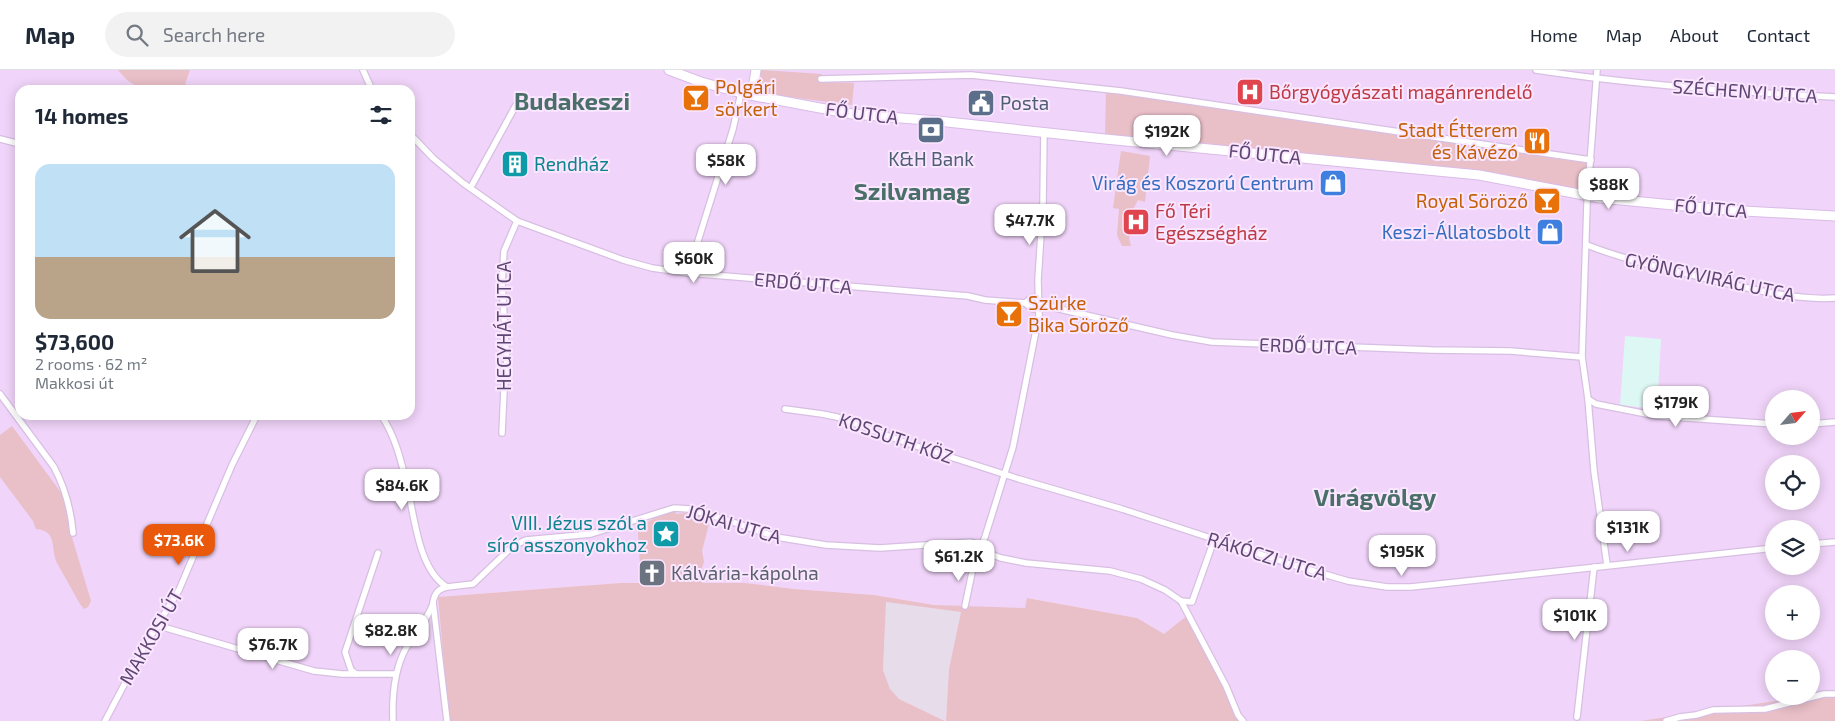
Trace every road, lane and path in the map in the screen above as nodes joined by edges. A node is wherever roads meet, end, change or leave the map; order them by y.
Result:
1 (363, 70) edge
2 (668, 70) edge
3 (756, 70) edge
4 (1536, 70) edge
5 (1597, 70) edge
6 (821, 79) dead end
7 (1596, 79) junction
8 (370, 85) edge
9 (740, 93) junction
10 (752, 95) junction
11 (1835, 97) edge
12 (516, 105) dead end
13 (1044, 131) junction
14 (0, 139) edge
15 (415, 139) edge
16 (15, 143) edge
17 (1591, 160) junction
18 (471, 187) junction
19 (1588, 196) junction
20 (1835, 216) edge
21 (517, 221) junction
22 (1587, 245) junction
23 (688, 273) junction
24 (1835, 298) edge
25 (1025, 303) junction
26 (1038, 303) junction
27 (1582, 357) junction
28 (0, 394) edge
29 (1588, 398) junction
30 (785, 409) dead end
31 (15, 414) edge
32 (19, 420) edge
33 (254, 420) edge
34 (384, 420) edge
35 (1835, 422) edge
36 (1765, 423) edge
37 (1820, 423) edge
38 (502, 433) dead end
39 (1005, 474) junction
40 (73, 533) dead end
41 (1214, 540) junction
42 (1835, 542) edge
43 (1820, 543) edge
44 (981, 546) junction
45 (1765, 549) edge
46 (378, 553) dead end
47 (1607, 566) junction
48 (1594, 567) junction
49 (447, 587) junction
50 (1181, 601) junction
51 (433, 602) junction
52 (966, 606) dead end
53 (156, 625) junction
54 (356, 674) junction
55 (395, 674) junction
56 (1835, 694) edge
57 (1577, 717) dead end
58 (105, 721) edge
59 (393, 721) edge
60 (447, 721) edge
61 (1243, 721) edge
62 (1666, 721) edge

1 - 8 street
2 - 9 main road, FŐ UTCA
3 - 10 main road
4 - 7 street, SZÉCHENYI UTCA
5 - 7 street
6 - 17 street, FŐ UTCA
7 - 11 street, SZÉCHENYI UTCA
7 - 17 street
9 - 10 main road, FŐ UTCA
9 - 23 street
10 - 13 main road, FŐ UTCA
12 - 18 street
13 - 19 main road, FŐ UTCA
13 - 26 street
14 - 16 street
15 - 18 street, ERDŐ UTCA
17 - 19 street
18 - 21 street, ERDŐ UTCA
19 - 20 main road, FŐ UTCA
19 - 22 street
21 - 23 street, ERDŐ UTCA
21 - 38 street, HEGYHÁT UTCA
22 - 24 street, GYÖNGYVIRÁG UTCA
22 - 27 street
23 - 25 street, ERDŐ UTCA
25 - 26 street, ERDŐ UTCA
25 - 26 street, ERDŐ UTCA
26 - 27 street, ERDŐ UTCA
26 - 39 street
27 - 29 street
28 - 31 street
29 - 36 street
29 - 47 street
30 - 39 street, KOSSUTH KÖZ
32 - 40 street
33 - 53 street, MAKKOSI ÚT
34 - 49 street
35 - 37 street
39 - 41 street, RÁKÓCZI UTCA
39 - 44 street
41 - 48 street, RÁKÓCZI UTCA
41 - 50 street
42 - 43 street
44 - 49 street, JÓKAI UTCA
44 - 50 street
44 - 52 street
45 - 47 street, RÁKÓCZI UTCA
46 - 54 street
47 - 48 street, RÁKÓCZI UTCA
48 - 57 street
49 - 51 street
50 - 61 street
51 - 55 street
51 - 60 street
53 - 54 street
53 - 58 street, MAKKOSI ÚT
54 - 55 street
55 - 59 street
56 - 62 street

